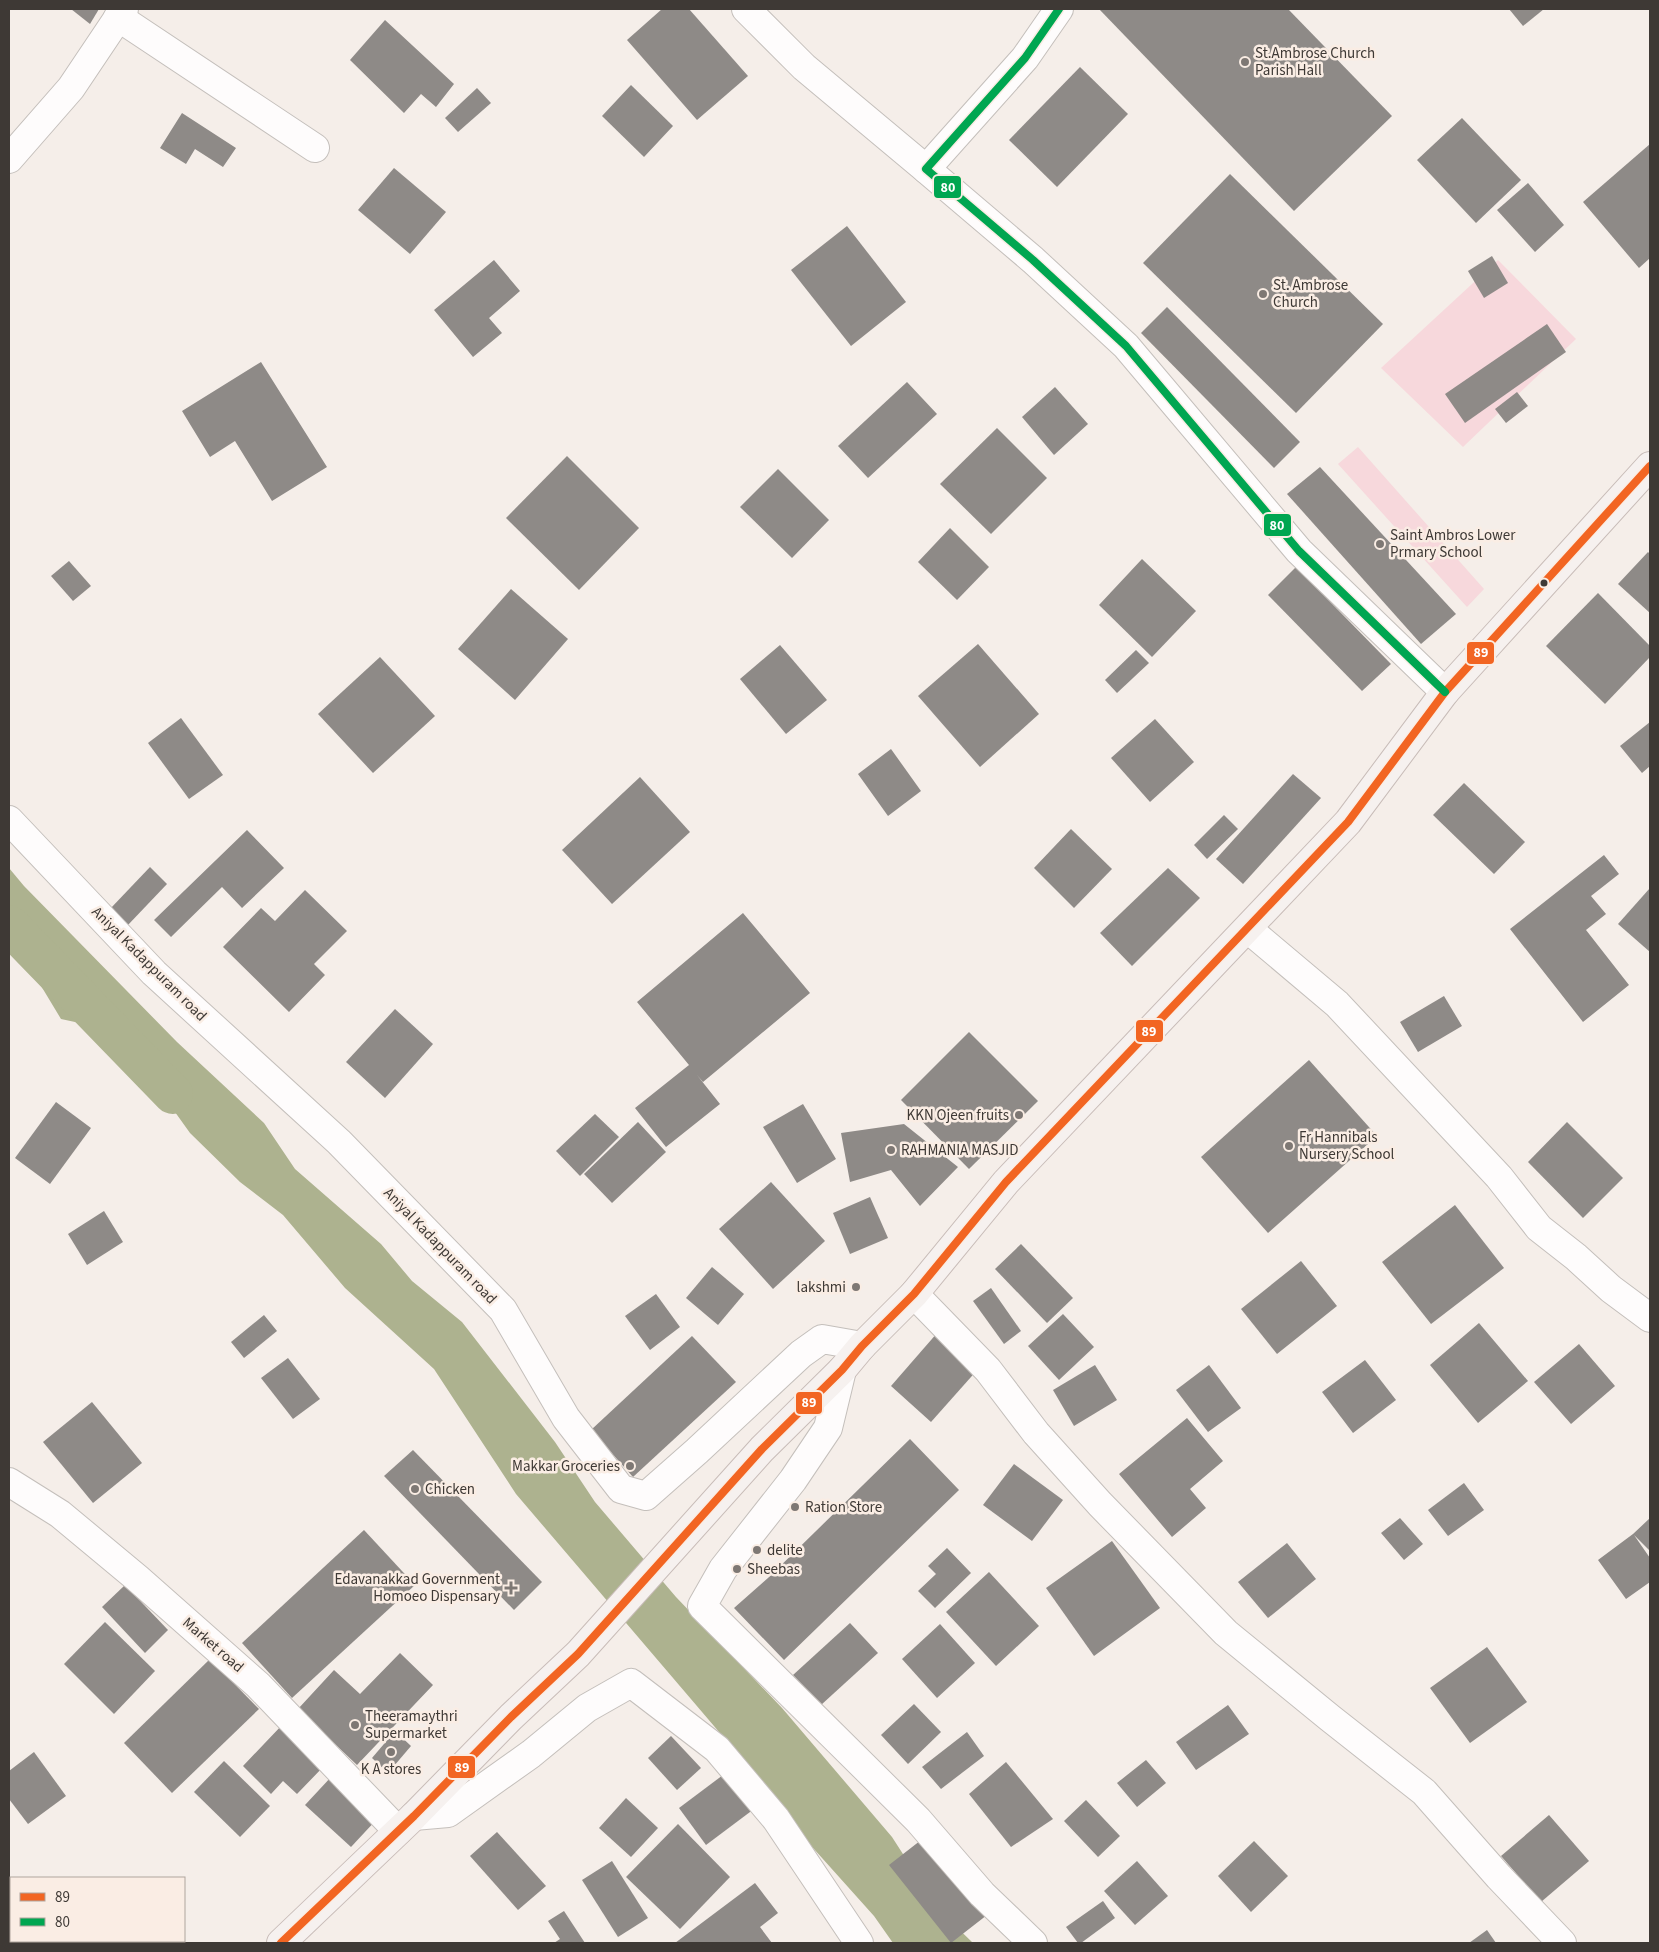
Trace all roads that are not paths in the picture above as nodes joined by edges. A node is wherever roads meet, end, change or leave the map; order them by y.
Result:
1 (746, 9) edge
2 (1059, 9) edge
3 (121, 13) edge
4 (315, 148) dead end
5 (9, 160) edge
6 (926, 169) junction
7 (1650, 466) edge
8 (1445, 692) junction
9 (9, 820) edge
10 (1248, 929) junction
11 (914, 1294) junction
12 (1650, 1318) edge
13 (862, 1346) junction
14 (842, 1370) junction
15 (9, 1482) edge
16 (406, 1824) junction
17 (281, 1943) edge
18 (859, 1943) edge
19 (1033, 1943) edge
20 (1562, 1943) edge

1 - 6 street
2 - 6 street
3 - 4 street
3 - 5 street
6 - 8 street
7 - 8 main road
8 - 10 main road
9 - 13 street, Aniyal Kadappuram road
10 - 11 main road
10 - 12 street
11 - 13 main road
11 - 20 street
13 - 14 main road
14 - 16 main road
14 - 19 street
15 - 16 street, Market road
16 - 17 main road
16 - 18 street

